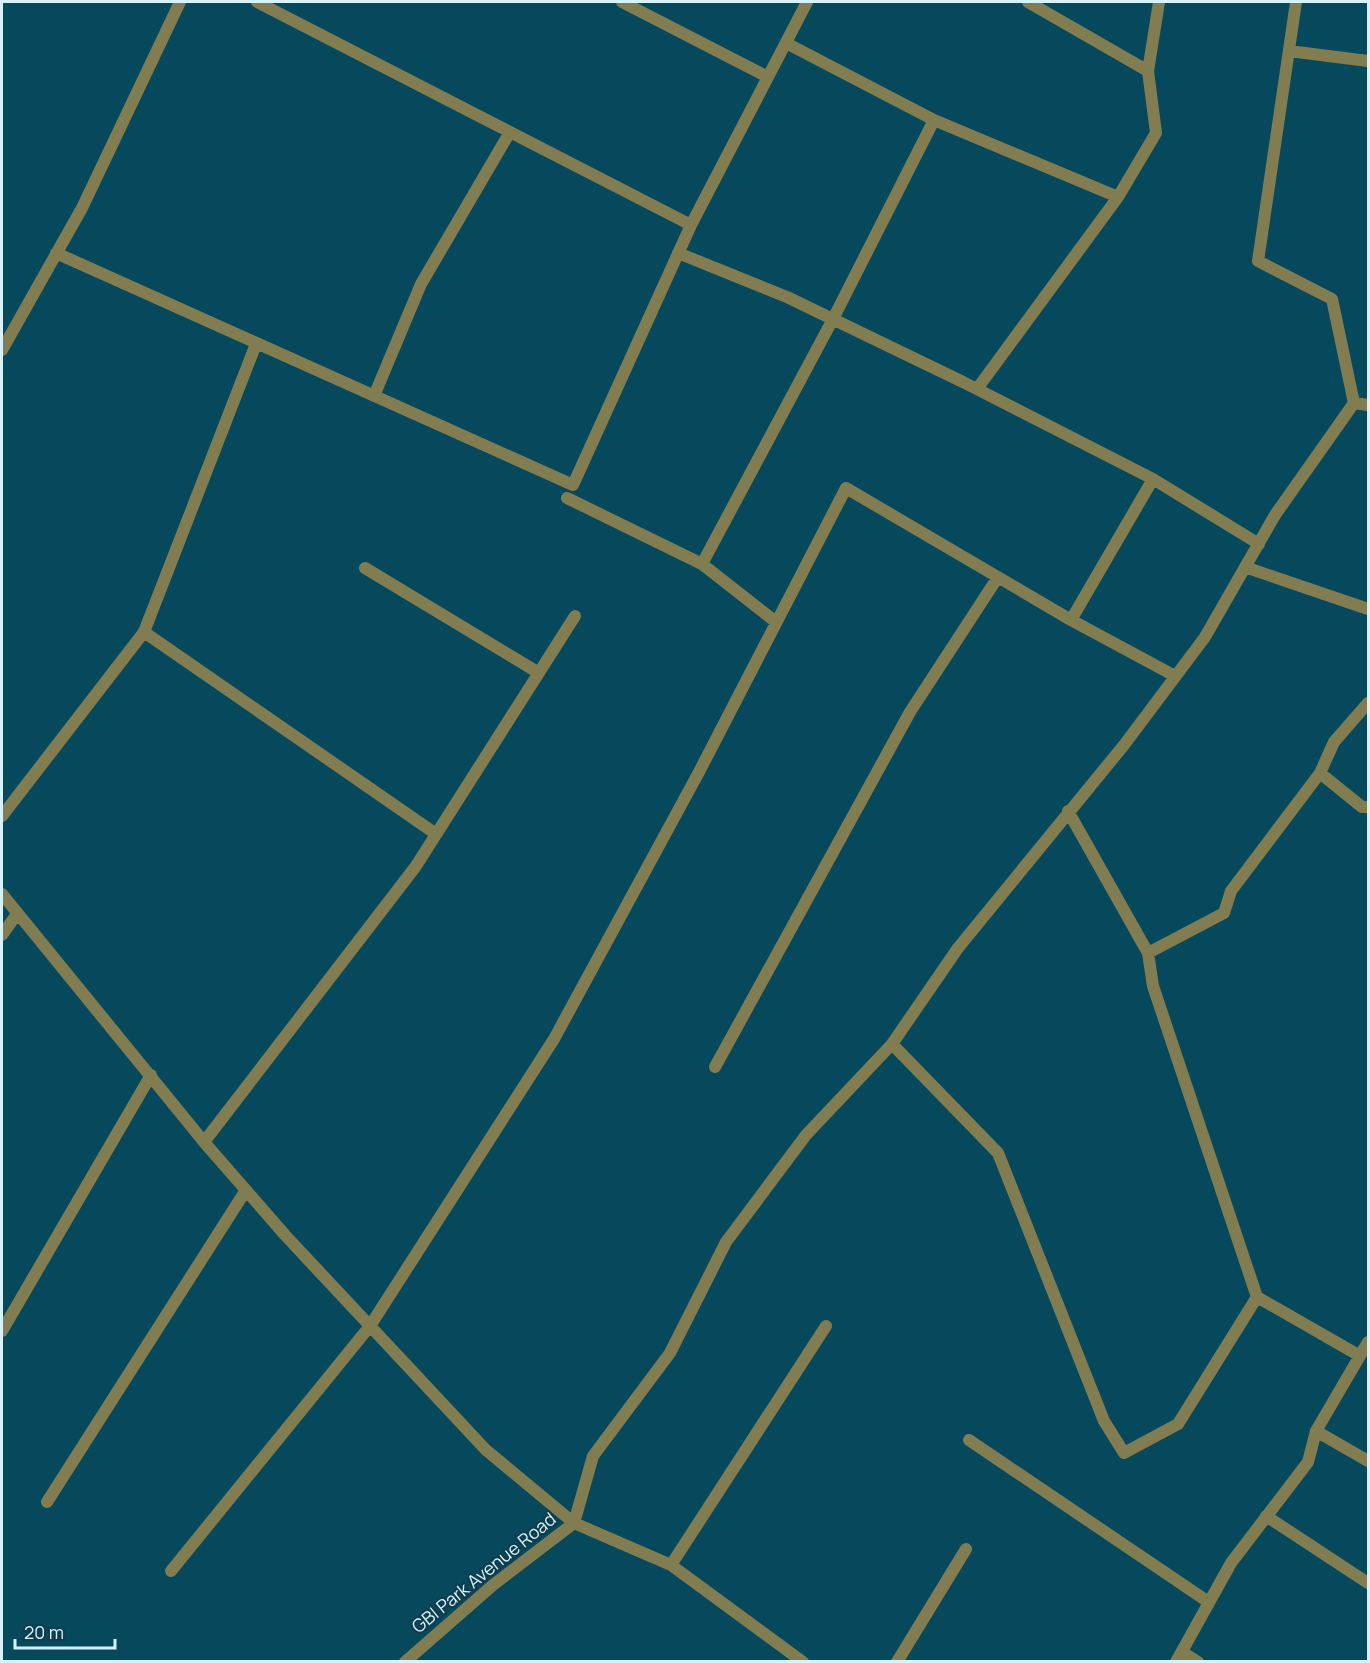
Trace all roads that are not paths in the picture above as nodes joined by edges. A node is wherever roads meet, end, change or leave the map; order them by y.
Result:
1 (180, 2) edge
2 (257, 2) edge
3 (622, 2) edge
4 (807, 2) edge
5 (1028, 2) edge
6 (1159, 2) edge
7 (1296, 2) edge
8 (786, 43) junction
9 (1289, 51) junction
10 (1368, 61) edge
11 (1148, 71) junction
12 (768, 77) junction
13 (934, 120) junction
14 (510, 132) junction
15 (1118, 197) junction
16 (691, 225) junction
17 (56, 253) junction
18 (678, 253) junction
19 (833, 319) junction
20 (256, 344) junction
21 (2, 350) edge
22 (977, 389) junction
23 (374, 396) junction
24 (1354, 403) junction
25 (1368, 405) edge
26 (1153, 479) junction
27 (567, 498) dead end
28 (1259, 544) junction
29 (702, 564) junction
30 (1245, 567) junction
31 (365, 568) dead end
32 (998, 578) junction
33 (1368, 609) edge
34 (575, 616) dead end
35 (1071, 620) junction
36 (776, 622) junction
37 (144, 632) junction
38 (539, 673) junction
39 (1175, 676) junction
40 (1368, 703) edge
41 (1320, 773) junction
42 (1368, 807) edge
43 (1068, 811) junction
44 (2, 816) edge
45 (436, 834) junction
46 (2, 894) edge
47 (17, 914) junction
48 (2, 935) edge
49 (1148, 953) junction
50 (892, 1044) junction
51 (715, 1067) dead end
52 (151, 1075) junction
53 (204, 1142) junction
54 (246, 1190) junction
55 (1257, 1297) junction
56 (370, 1326) junction
57 (826, 1326) dead end
58 (2, 1331) edge
59 (1368, 1342) edge
60 (1360, 1356) junction
61 (1316, 1431) junction
62 (969, 1440) dead end
63 (1368, 1461) edge
64 (47, 1502) dead end
65 (1266, 1516) junction
66 (574, 1523) junction
67 (966, 1549) dead end
68 (671, 1565) junction
69 (171, 1571) dead end
70 (1368, 1583) edge
71 (1208, 1601) junction
72 (792, 1657) edge
73 (1179, 1657) edge
74 (406, 1661) edge
75 (803, 1662) edge
76 (897, 1662) edge
77 (1198, 1662) edge

1 - 17 street
2 - 14 street
3 - 12 street
4 - 8 street
5 - 11 street
6 - 11 street
7 - 9 street
8 - 12 street
8 - 13 street
9 - 10 street
9 - 24 street
11 - 15 street
12 - 16 street
13 - 15 street
13 - 19 street
14 - 16 street
14 - 23 street
15 - 22 street
16 - 18 street
17 - 20 street
17 - 21 street
18 - 19 street
18 - 23 street
19 - 22 street
19 - 29 street
20 - 23 street
20 - 37 street
22 - 26 street
24 - 25 street
24 - 28 street
26 - 28 street
26 - 35 street
27 - 29 street
28 - 30 street
29 - 36 street
30 - 33 street
30 - 39 street
31 - 38 street
32 - 35 street
32 - 36 street
32 - 51 street
34 - 38 street
35 - 39 street
36 - 56 street
37 - 44 street
37 - 45 street
38 - 45 street
39 - 43 street
40 - 41 street
41 - 42 street
41 - 49 street
43 - 49 street
43 - 50 street
45 - 53 street
46 - 47 street
47 - 48 street
47 - 52 street
49 - 55 street
50 - 55 street
50 - 66 street
52 - 53 street
52 - 58 street
53 - 54 street
54 - 56 street
54 - 64 street
55 - 60 street
56 - 66 street
56 - 69 street
57 - 68 street
59 - 60 street
60 - 61 street
61 - 63 street
61 - 65 street
62 - 71 street
65 - 70 street
65 - 71 street
66 - 68 street, GBI Park Avenue Road
66 - 74 street, GBI Park Avenue Road
67 - 76 street
68 - 72 street, GBI Park Avenue Road
71 - 73 street
72 - 75 street, GBI Park Avenue Road
73 - 77 street

